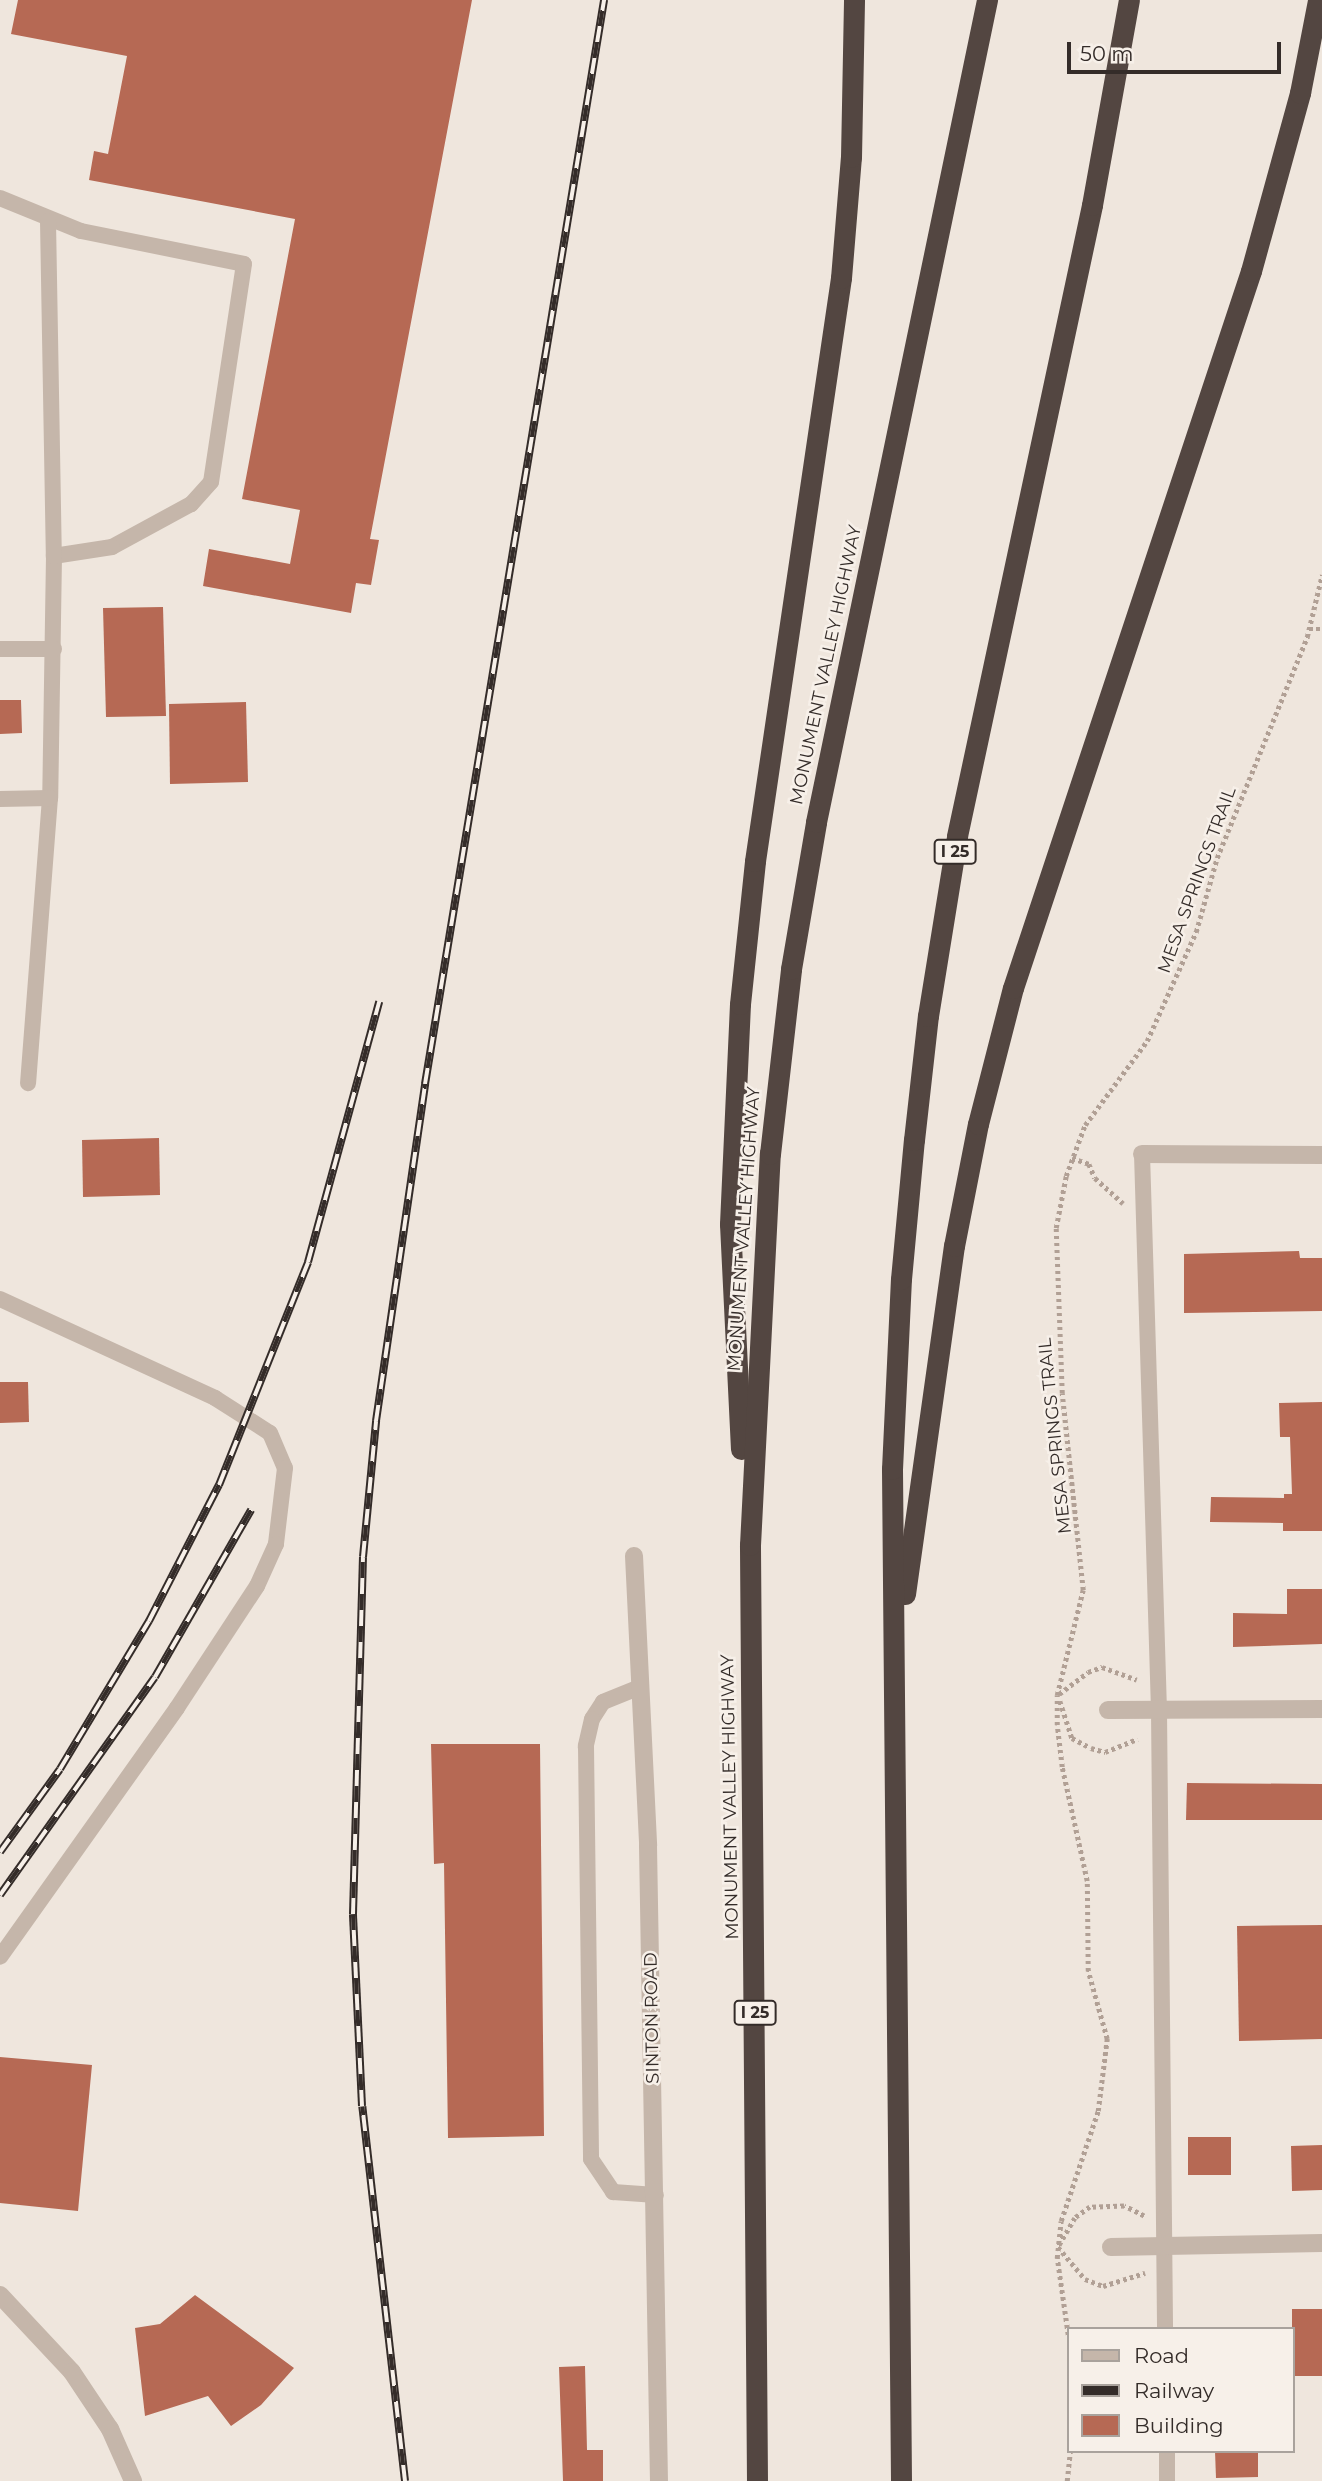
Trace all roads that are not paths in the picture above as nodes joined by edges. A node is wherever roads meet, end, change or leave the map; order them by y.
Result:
1 (854, 0) edge
2 (988, 0) edge
3 (1129, 0) edge
4 (1318, 0) edge
5 (0, 198) edge
6 (48, 221) junction
7 (54, 556) junction
8 (0, 649) edge
9 (54, 649) junction
10 (0, 799) edge
11 (50, 799) junction
12 (28, 1083) dead end
13 (1142, 1154) joint
14 (1322, 1155) edge
15 (0, 1299) edge
16 (750, 1545) junction
17 (634, 1556) dead end
18 (640, 1687) junction
19 (1322, 1709) edge
20 (1108, 1710) dead end
21 (1159, 1711) junction
22 (893, 1718) junction
23 (0, 1956) edge
24 (656, 2195) junction
25 (1322, 2243) edge
26 (1163, 2246) junction
27 (1111, 2247) dead end
28 (0, 2295) edge
29 (1164, 2327) edge
30 (1167, 2453) edge
31 (133, 2481) edge
32 (659, 2481) edge
33 (757, 2481) edge
34 (901, 2481) edge
35 (1167, 2481) edge

1 - 16 highway
2 - 16 highway, MONUMENT VALLEY HIGHWAY / I 25
3 - 22 highway, I 25
4 - 22 highway
5 - 6 lane
6 - 7 lane
6 - 7 lane
7 - 9 lane
8 - 9 lane
9 - 11 lane
10 - 11 lane
11 - 12 lane
13 - 14 street
13 - 21 lane
15 - 23 lane
16 - 33 highway, MONUMENT VALLEY HIGHWAY / I 25
17 - 18 street, SINTON ROAD
18 - 24 street, SINTON ROAD
18 - 24 lane
19 - 21 street
20 - 21 street
21 - 26 lane
22 - 34 highway, I 25
24 - 32 street, SINTON ROAD
25 - 26 street
26 - 27 street
26 - 29 lane
28 - 31 street
30 - 35 lane

